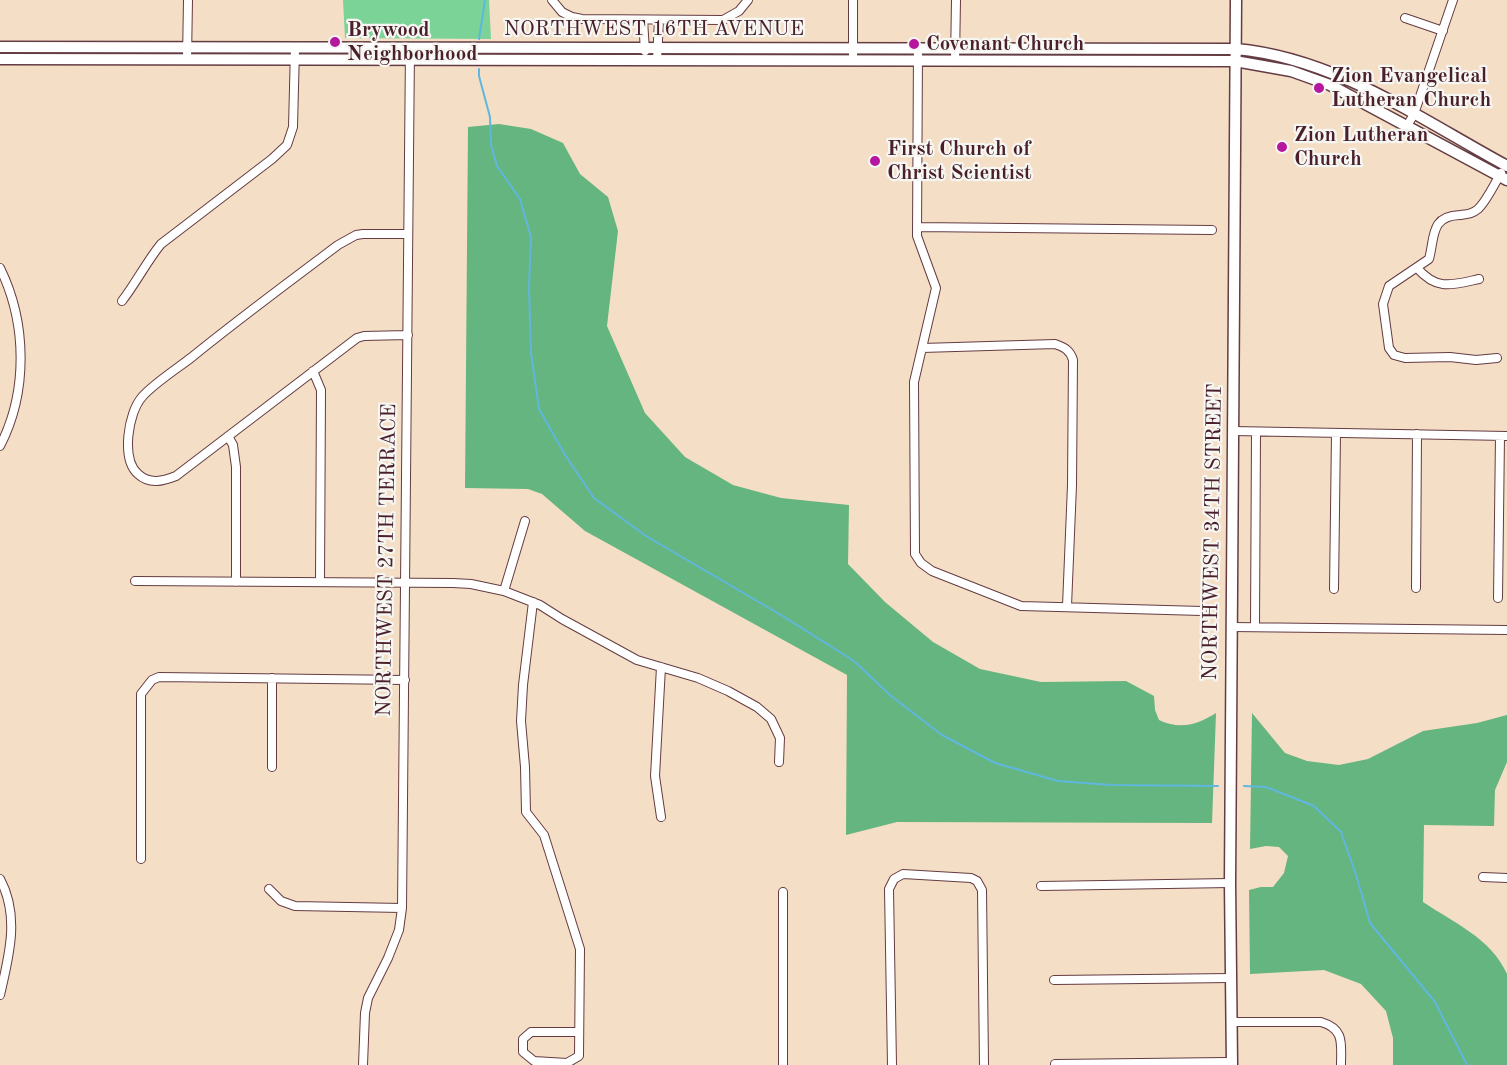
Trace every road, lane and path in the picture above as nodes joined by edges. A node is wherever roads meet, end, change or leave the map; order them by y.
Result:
1 (188, 0) edge
2 (552, 0) edge
3 (747, 0) edge
4 (853, 0) edge
5 (956, 0) edge
6 (1236, 0) edge
7 (1453, 0) edge
8 (1405, 18) dead end
9 (643, 20) junction
10 (659, 20) junction
11 (1443, 31) junction
12 (0, 47) edge
13 (71, 48) junction
14 (188, 48) junction
15 (644, 48) junction
16 (657, 48) junction
17 (918, 48) junction
18 (1236, 49) junction
19 (295, 54) junction
20 (410, 54) junction
21 (530, 54) junction
22 (853, 54) junction
23 (956, 54) junction
24 (1088, 54) junction
25 (0, 59) edge
26 (71, 59) junction
27 (188, 59) junction
28 (652, 60) junction
29 (918, 60) junction
30 (1235, 61) junction
31 (1414, 114) junction
32 (1407, 126) junction
33 (1505, 170) edge
34 (917, 227) junction
35 (1212, 230) dead end
36 (408, 234) junction
37 (0, 268) edge
38 (1417, 268) junction
39 (1479, 279) dead end
40 (10, 292) junction
41 (0, 296) edge
42 (122, 301) dead end
43 (408, 335) junction
44 (922, 348) junction
45 (1497, 358) dead end
46 (313, 371) junction
47 (1233, 431) junction
48 (1256, 432) junction
49 (1336, 433) junction
50 (1417, 434) junction
51 (228, 436) junction
52 (1504, 436) edge
53 (0, 446) edge
54 (525, 521) dead end
55 (135, 581) dead end
56 (236, 582) junction
57 (320, 582) junction
58 (405, 583) junction
59 (1416, 588) dead end
60 (1335, 589) dead end
61 (504, 591) junction
62 (1498, 598) dead end
63 (533, 602) junction
64 (1067, 606) junction
65 (1203, 611) dead end
66 (1231, 627) junction
67 (1255, 627) junction
68 (1507, 630) edge
69 (661, 667) junction
70 (272, 678) junction
71 (405, 680) junction
72 (779, 762) dead end
73 (272, 767) dead end
74 (661, 817) dead end
75 (141, 859) dead end
76 (1483, 877) dead end
77 (1507, 878) edge
78 (0, 879) edge
79 (1230, 883) junction
80 (1041, 886) dead end
81 (269, 889) dead end
82 (783, 892) dead end
83 (402, 908) junction
84 (1232, 978) junction
85 (1054, 980) dead end
86 (0, 995) edge
87 (1232, 1022) junction
88 (579, 1032) junction
89 (535, 1063) edge
90 (1229, 1064) edge
91 (363, 1065) edge
92 (783, 1065) edge
93 (892, 1065) edge
94 (984, 1065) edge
95 (1055, 1065) edge
96 (1341, 1065) edge

1 - 14 street
2 - 9 street
3 - 10 street
4 - 22 street
5 - 23 street
6 - 18 main road, NORTHWEST 34TH STREET
7 - 11 street
8 - 11 street
9 - 10 street
9 - 15 street
10 - 16 street
11 - 31 street
12 - 13 main road, NORTHWEST 16TH AVENUE
13 - 14 main road, NORTHWEST 16TH AVENUE
13 - 26 main road
14 - 19 main road, NORTHWEST 16TH AVENUE
14 - 27 street
15 - 16 main road, NORTHWEST 16TH AVENUE
15 - 21 main road, NORTHWEST 16TH AVENUE
15 - 28 street
16 - 22 main road, NORTHWEST 16TH AVENUE
16 - 28 street
17 - 22 main road, NORTHWEST 16TH AVENUE
17 - 23 main road, NORTHWEST 16TH AVENUE
17 - 29 street
18 - 24 main road, NORTHWEST 16TH AVENUE
18 - 30 main road, NORTHWEST 34TH STREET
18 - 31 main road, NORTHWEST 16TH AVENUE
19 - 20 main road, NORTHWEST 16TH AVENUE
19 - 27 main road, NORTHWEST 16TH AVENUE
19 - 42 street
20 - 21 main road, NORTHWEST 16TH AVENUE
20 - 36 street, NORTHWEST 27TH TERRACE
21 - 28 main road, NORTHWEST 16TH AVENUE
22 - 28 main road, NORTHWEST 16TH AVENUE
22 - 29 main road, NORTHWEST 16TH AVENUE
23 - 24 main road, NORTHWEST 16TH AVENUE
23 - 29 main road, NORTHWEST 16TH AVENUE
24 - 30 main road, NORTHWEST 16TH AVENUE
25 - 26 main road, NORTHWEST 16TH AVENUE
26 - 27 main road, NORTHWEST 16TH AVENUE
29 - 34 street
30 - 32 main road, NORTHWEST 16TH AVENUE
30 - 47 main road, NORTHWEST 34TH STREET
31 - 32 street
31 - 33 main road, NORTHWEST 16TH AVENUE
32 - 33 main road, NORTHWEST 16TH AVENUE
33 - 38 street
34 - 35 street
34 - 44 street
36 - 43 street, NORTHWEST 27TH TERRACE
36 - 51 street
37 - 40 street
38 - 39 street
38 - 45 street
40 - 41 street
40 - 53 street
43 - 46 street
43 - 58 street, NORTHWEST 27TH TERRACE
44 - 64 street
44 - 64 street
46 - 51 street
46 - 57 street
47 - 48 street
47 - 66 main road, NORTHWEST 34TH STREET
48 - 49 street
48 - 67 street
49 - 50 street
49 - 60 street
50 - 52 street
50 - 59 street
51 - 56 street
52 - 62 street
54 - 61 street
55 - 56 street
56 - 57 street
57 - 58 street
58 - 61 street
58 - 71 street, NORTHWEST 27TH TERRACE
61 - 63 street
63 - 69 street
63 - 88 street
64 - 65 street
66 - 67 street
66 - 79 main road, NORTHWEST 34TH STREET
67 - 68 street
69 - 72 street
69 - 74 street
70 - 71 street
70 - 73 street
70 - 75 street
71 - 83 street, NORTHWEST 27TH TERRACE
76 - 77 street
78 - 86 street
79 - 80 street
79 - 84 main road, NORTHWEST 34TH STREET
81 - 83 street
82 - 92 street
83 - 91 street, NORTHWEST 27TH TERRACE
84 - 85 street
84 - 87 main road, NORTHWEST 34TH STREET
87 - 90 main road, NORTHWEST 34TH STREET
87 - 96 street
88 - 89 street
88 - 89 street
90 - 95 street
93 - 94 street

